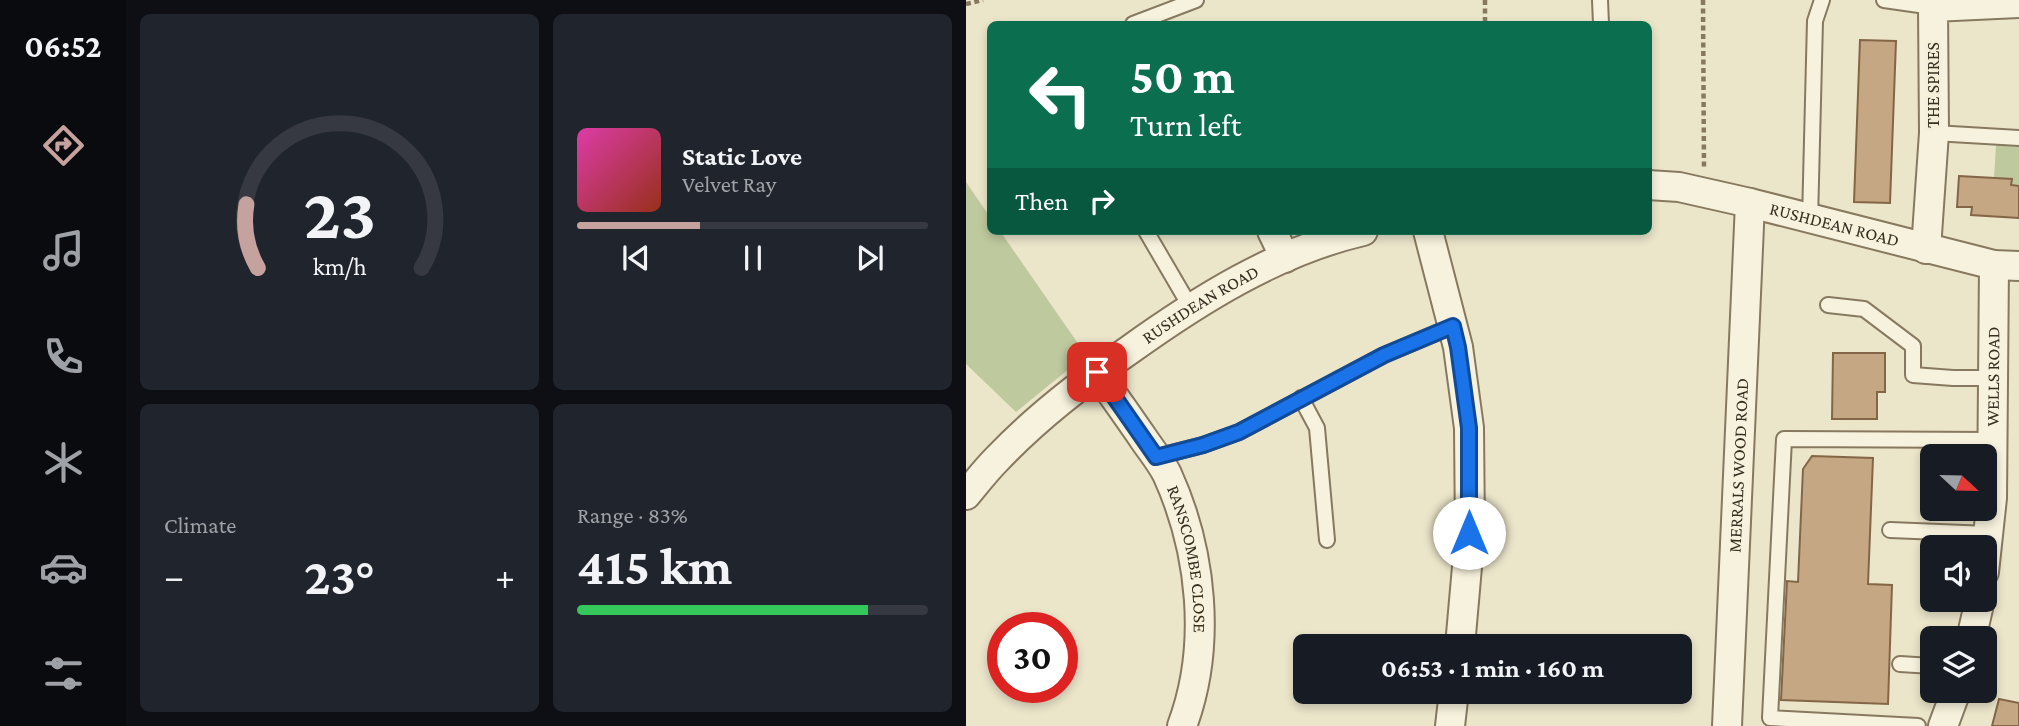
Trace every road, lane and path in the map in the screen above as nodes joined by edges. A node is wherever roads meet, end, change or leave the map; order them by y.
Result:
1 (983, 0) edge
2 (1196, 0) edge
3 (1485, 0) edge
4 (1600, 0) edge
5 (1703, 0) edge
6 (1822, 0) edge
7 (1884, 0) edge
8 (2019, 3) edge
9 (966, 4) edge
10 (1933, 7) junction
11 (1141, 21) edge
12 (1485, 21) edge
13 (1601, 21) edge
14 (1934, 133) junction
15 (2019, 138) edge
16 (1652, 185) edge
17 (1704, 193) junction
18 (1750, 203) junction
19 (1810, 220) junction
20 (1148, 235) edge
21 (1274, 235) edge
22 (1345, 235) edge
23 (1429, 235) edge
24 (1926, 249) junction
25 (1285, 258) junction
26 (2007, 265) edge
27 (1828, 305) dead end
28 (1191, 308) junction
29 (1453, 326) junction
30 (1097, 372) junction
31 (1993, 378) junction
32 (1300, 398) junction
33 (1992, 440) junction
34 (1156, 457) junction
35 (966, 495) edge
36 (1890, 530) dead end
37 (1989, 534) joint
38 (1327, 540) dead end
39 (1461, 634) edge
40 (1900, 664) dead end
41 (1920, 665) edge
42 (1952, 703) edge
43 (1453, 704) edge
44 (1770, 722) edge
45 (1182, 726) edge
46 (1450, 726) edge
47 (1727, 726) edge
48 (1918, 726) edge
49 (1943, 726) edge

1 - 9 path
2 - 11 lane
3 - 12 path
4 - 13 lane
5 - 17 path
6 - 19 lane
7 - 10 lane
8 - 10 street
10 - 14 street, THE SPIRES
14 - 15 lane
14 - 24 street, THE SPIRES
16 - 17 street, RUSHDEAN ROAD
17 - 18 street, RUSHDEAN ROAD
18 - 19 street, RUSHDEAN ROAD
18 - 47 street, MERRALS WOOD ROAD
19 - 24 street, RUSHDEAN ROAD
20 - 28 lane
21 - 25 street
22 - 25 street, RUSHDEAN ROAD
23 - 29 street
24 - 26 street, RUSHDEAN ROAD
25 - 28 street, RUSHDEAN ROAD
26 - 31 street, WELLS ROAD
27 - 31 lane
28 - 30 street, RUSHDEAN ROAD
29 - 32 lane
29 - 39 street
30 - 34 street, RANSCOMBE CLOSE
30 - 35 street, RUSHDEAN ROAD
31 - 33 street, WELLS ROAD
32 - 34 lane
32 - 38 lane
33 - 37 street, WELLS ROAD
33 - 44 lane
34 - 45 street, RANSCOMBE CLOSE
36 - 37 lane
40 - 41 lane
42 - 49 street
43 - 46 street
44 - 48 lane

